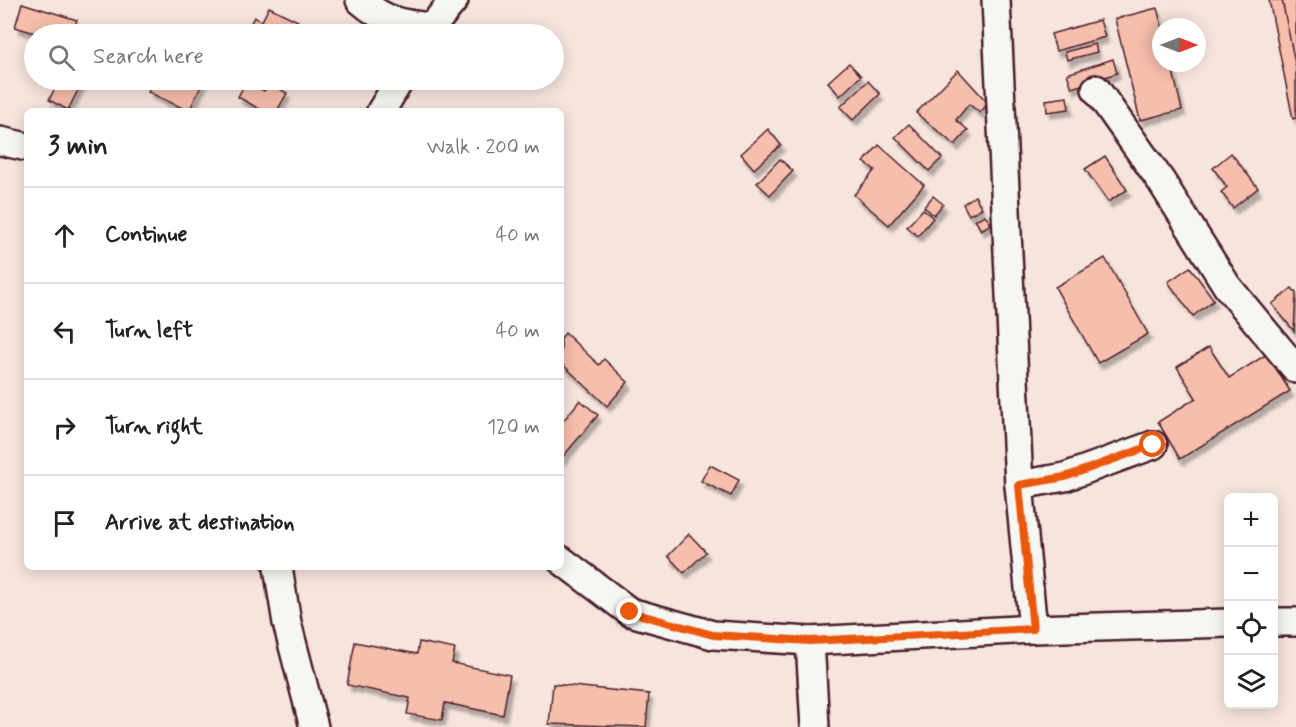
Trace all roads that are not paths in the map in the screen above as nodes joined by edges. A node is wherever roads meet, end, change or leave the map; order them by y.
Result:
1 (360, 0) edge
2 (454, 0) edge
3 (996, 0) edge
4 (401, 24) edge
5 (435, 24) edge
6 (1096, 89) dead end
7 (394, 90) edge
8 (383, 108) edge
9 (0, 142) edge
10 (24, 146) edge
11 (1296, 369) edge
12 (1153, 445) dead end
13 (1019, 485) junction
14 (564, 562) edge
15 (278, 570) edge
16 (1278, 622) edge
17 (1296, 622) edge
18 (1224, 623) edge
19 (1033, 629) junction
20 (810, 641) junction
21 (314, 727) edge
22 (815, 727) edge

1 - 4 street
2 - 5 street
3 - 13 street
6 - 11 street
7 - 8 street
9 - 10 street
12 - 13 street
13 - 19 street
14 - 20 street
15 - 21 street
16 - 17 street
18 - 19 street
19 - 20 street
20 - 22 street

